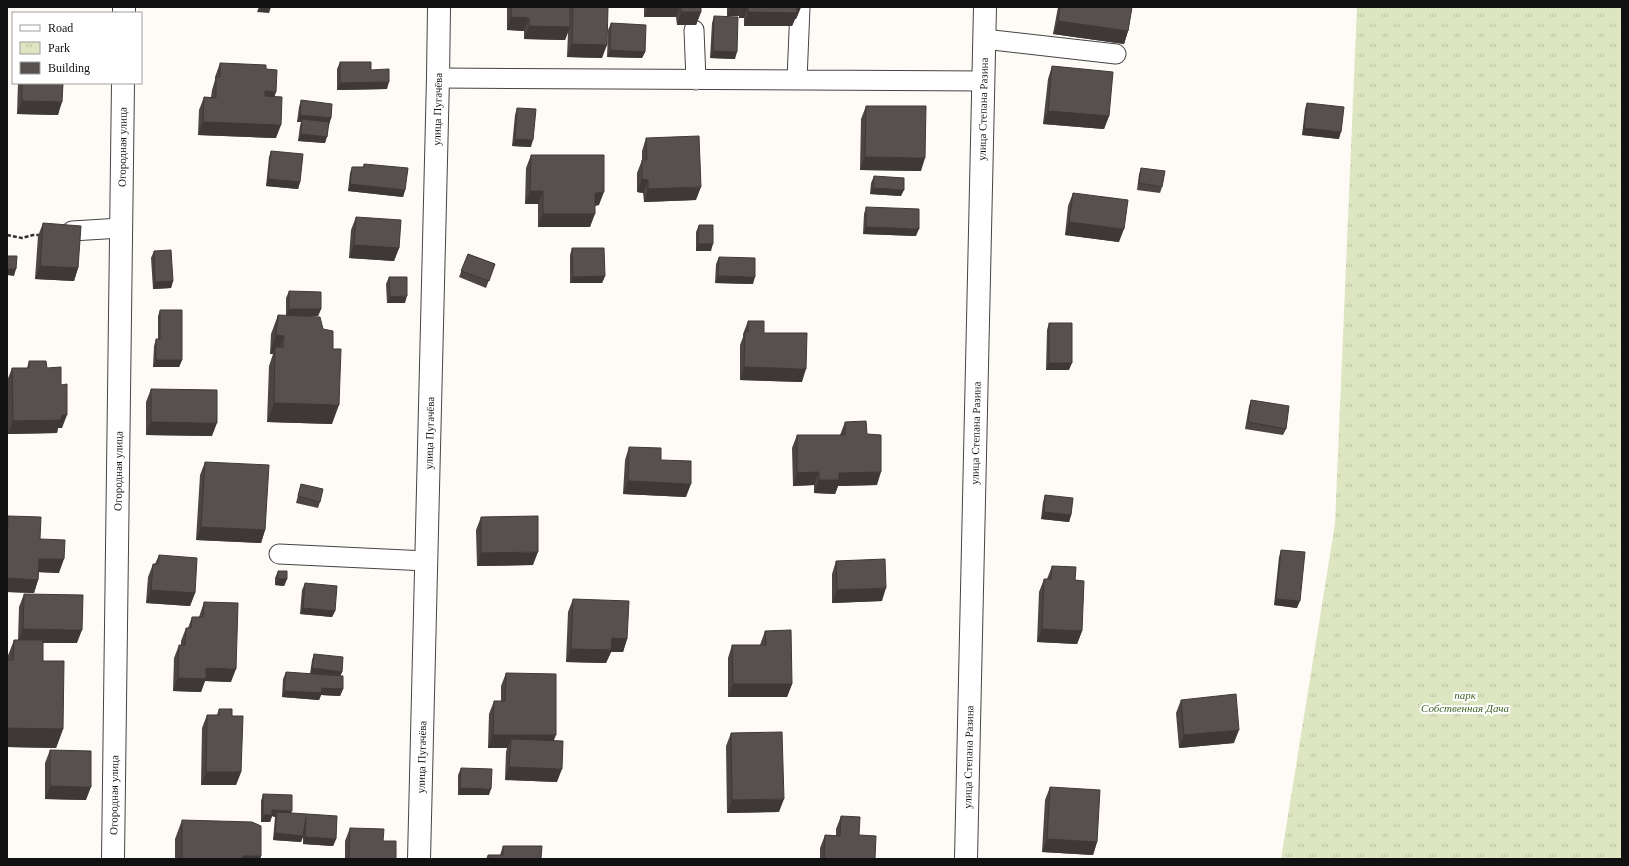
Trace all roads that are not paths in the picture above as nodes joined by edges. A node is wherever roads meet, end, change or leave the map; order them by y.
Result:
1 (438, 7) edge
2 (800, 7) edge
3 (985, 7) edge
4 (694, 30) dead end
5 (984, 39) junction
6 (1116, 54) dead end
7 (438, 78) junction
8 (696, 80) junction
9 (798, 80) junction
10 (984, 81) junction
11 (123, 84) edge
12 (121, 228) junction
13 (72, 231) edge
14 (279, 554) dead end
15 (426, 561) junction
16 (113, 859) edge
17 (419, 859) edge
18 (966, 859) edge

1 - 7 street, улица Пугачёва
2 - 9 lane
3 - 5 street, улица Степана Разина
4 - 8 lane
5 - 6 lane
5 - 10 street, улица Степана Разина
7 - 8 lane
7 - 15 street, улица Пугачёва
8 - 9 lane
9 - 10 lane
10 - 18 street, улица Степана Разина
11 - 12 street, Огородная улица
12 - 13 lane
12 - 16 street, Огородная улица
14 - 15 lane
15 - 17 street, улица Пугачёва

